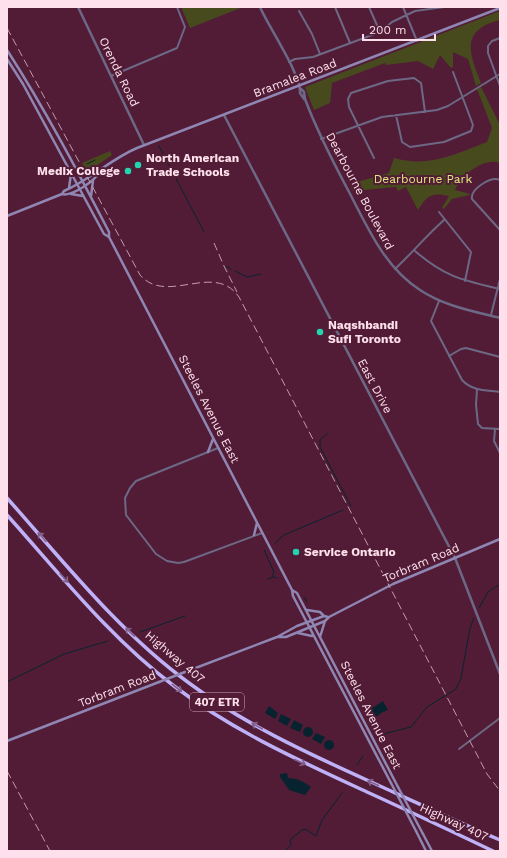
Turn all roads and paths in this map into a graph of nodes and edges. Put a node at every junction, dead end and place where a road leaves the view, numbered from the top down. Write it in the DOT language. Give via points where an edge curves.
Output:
graph roads {
  1 [pos="78,7"];
  2 [pos="177,7"];
  3 [pos="260,7"];
  4 [pos="335,7"];
  5 [pos="369,7"];
  6 [pos="403,7"];
  7 [pos="444,7"];
  8 [pos="435,8"];
  9 [pos="500,8"];
  10 [pos="299,11"];
  11 [pos="406,14"];
  12 [pos="380,32"];
  13 [pos="500,38"];
  14 [pos="416,41"];
  15 [pos="350,43"];
  16 [pos="7,50"];
  17 [pos="320,55"];
  18 [pos="7,59"];
  19 [pos="289,62"];
  20 [pos="453,72"];
  21 [pos="500,74"];
  22 [pos="111,76"];
  23 [pos="496,76"];
  24 [pos="27,81"];
  25 [pos="23,84"];
  26 [pos="300,85"];
  27 [pos="500,86"];
  28 [pos="463,97"];
  29 [pos="424,112"];
  30 [pos="224,115"];
  31 [pos="396,115"];
  32 [pos="357,125"];
  33 [pos="321,139"];
  34 [pos="144,145"];
  35 [pos="374,158"];
  36 [pos="78,171"];
  37 [pos="100,171"];
  38 [pos="71,173"];
  39 [pos="91,175"];
  40 [pos="93,180"];
  41 [pos="500,180"];
  42 [pos="83,181"];
  43 [pos="77,184"];
  44 [pos="85,185"];
  45 [pos="79,188"];
  46 [pos="69,189"];
  47 [pos="62,194"];
  48 [pos="71,194"];
  49 [pos="83,196"];
  50 [pos="90,196"];
  51 [pos="439,212"];
  52 [pos="7,216"];
  53 [pos="444,220"];
  54 [pos="500,230"];
  55 [pos="109,237"];
  56 [pos="415,251"];
  57 [pos="395,269"];
  58 [pos="500,280"];
  59 [pos="465,281"];
  60 [pos="499,289"];
  61 [pos="439,301"];
  62 [pos="491,315"];
  63 [pos="500,318"];
  64 [pos="448,356"];
  65 [pos="500,357"];
  66 [pos="477,389"];
  67 [pos="500,392"];
  68 [pos="495,429"];
  69 [pos="500,429"];
  70 [pos="214,438"];
  71 [pos="218,448"];
  72 [pos="208,452"];
  73 [pos="500,452"];
  74 [pos="7,498"];
  75 [pos="7,515"];
  76 [pos="257,523"];
  77 [pos="262,533"];
  78 [pos="254,535"];
  79 [pos="500,539"];
  80 [pos="454,558"];
  81 [pos="292,590"];
  82 [pos="306,610"];
  83 [pos="324,616"];
  84 [pos="329,617"];
  85 [pos="312,620"];
  86 [pos="325,621"];
  87 [pos="306,623"];
  88 [pos="314,625"];
  89 [pos="308,628"];
  90 [pos="293,634"];
  91 [pos="278,637"];
  92 [pos="312,637"];
  93 [pos="320,637"];
  94 [pos="500,674"];
  95 [pos="500,718"];
  96 [pos="7,741"];
  97 [pos="459,749"];
  98 [pos="500,840"];
  99 [pos="426,851"];
  100 [pos="432,851"];
  101 [pos="493,851"];
  1 -- 22 [label="street, Orenda Road"];
  2 -- 22 [label="street" via="185,27 175,50"];
  3 -- 19 [label="street, Dearbourne Boulevard"];
  4 -- 15 [label="street"];
  5 -- 12 [label="street"];
  6 -- 11 [label="street"];
  7 -- 8 [label="street"];
  8 -- 11 [label="street"];
  9 -- 14 [label="main road, Bramalea Road"];
  10 -- 17 [label="street"];
  11 -- 12 [label="street"];
  11 -- 14 [label="street"];
  12 -- 15 [label="street"];
  13 -- 23 [label="street" via="492,40 488,46"];
  14 -- 26 [label="main road, Bramalea Road"];
  15 -- 17 [label="street"];
  16 -- 24 [label="main road, Steeles Avenue East"];
  17 -- 19 [label="street"];
  18 -- 25 [label="main road, Steeles Avenue East"];
  19 -- 26 [label="street, Dearbourne Boulevard"];
  20 -- 28 [label="street"];
  21 -- 23 [label="street"];
  22 -- 34 [label="street, Orenda Road"];
  23 -- 27 [label="street"];
  23 -- 28 [label="street"];
  24 -- 25 [label="main road"];
  24 -- 36 [label="main road, Steeles Avenue East"];
  25 -- 38 [label="main road, Steeles Avenue East"];
  26 -- 30 [label="main road, Bramalea Road"];
  26 -- 33 [label="street, Dearbourne Boulevard"];
  28 -- 29 [label="street" via="440,109"];
  28 -- 31 [label="street" via="473,128 444,142 407,146 402,142"];
  29 -- 31 [label="street"];
  29 -- 32 [label="street" via="421,86 417,79 388,81 349,96 348,102"];
  30 -- 34 [label="main road, Bramalea Road"];
  30 -- 80 [label="street, East Drive"];
  31 -- 32 [label="street"];
  32 -- 33 [label="street"];
  32 -- 35 [label="street"];
  33 -- 57 [label="street, Dearbourne Boulevard" via="377,245"];
  34 -- 37 [label="main road, Bramalea Road" via="119,156"];
  36 -- 39 [label="main road"];
  36 -- 42 [label="main road, Steeles Avenue East"];
  37 -- 39 [label="main road, Bramalea Road"];
  37 -- 40 [label="main road, Bramalea Road"];
  38 -- 43 [label="main road, Steeles Avenue East"];
  38 -- 46 [label="main road"];
  39 -- 42 [label="main road, Bramalea Road"];
  40 -- 44 [label="main road, Bramalea Road"];
  40 -- 50 [label="main road"];
  41 -- 54 [label="street" via="492,179 474,190 471,196"];
  42 -- 43 [label="main road, Bramalea Road"];
  42 -- 44 [label="main road, Steeles Avenue East"];
  43 -- 45 [label="main road, Steeles Avenue East"];
  43 -- 46 [label="main road, Bramalea Road"];
  44 -- 45 [label="main road, Bramalea Road"];
  44 -- 50 [label="main road, Steeles Avenue East"];
  45 -- 48 [label="main road, Bramalea Road"];
  45 -- 49 [label="main road, Steeles Avenue East"];
  46 -- 47 [label="main road, Bramalea Road"];
  47 -- 48 [label="main road, Bramalea Road"];
  47 -- 52 [label="main road, Bramalea Road"];
  48 -- 49 [label="main road"];
  49 -- 55 [label="main road, Steeles Avenue East" via="104,234"];
  50 -- 55 [label="main road, Steeles Avenue East" via="109,232"];
  51 -- 53 [label="street"];
  53 -- 56 [label="street"];
  53 -- 59 [label="street" via="471,252"];
  55 -- 70 [label="main road, Steeles Avenue East"];
  56 -- 57 [label="street"];
  56 -- 59 [label="street" via="441,272"];
  57 -- 61 [label="street, Dearbourne Boulevard" via="413,285"];
  58 -- 60 [label="street"];
  59 -- 60 [label="street"];
  60 -- 62 [label="street"];
  61 -- 62 [label="street, Dearbourne Boulevard"];
  61 -- 64 [label="street" via="431,321"];
  62 -- 63 [label="street, Dearbourne Boulevard"];
  64 -- 65 [label="street" via="466,348"];
  64 -- 66 [label="street" via="462,380 468,386"];
  66 -- 67 [label="street"];
  66 -- 68 [label="street" via="478,424 482,428"];
  68 -- 69 [label="street"];
  68 -- 73 [label="street" via="494,441"];
  70 -- 71 [label="main road, Steeles Avenue East"];
  70 -- 72 [label="main road"];
  71 -- 72 [label="street"];
  71 -- 76 [label="main road, Steeles Avenue East"];
  72 -- 78 [label="street" via="136,482 125,498 129,520 160,558 178,564"];
  98 -- 74 [label="highway, Highway 407 / 407 ETR, one-way" via="296,747 252,724 204,694 150,651 124,626"];
  75 -- 101 [label="highway, Highway 407 / 407 ETR, one-way" via="115,634 150,667 200,705 284,754"];
  76 -- 77 [label="main road, Steeles Avenue East"];
  76 -- 78 [label="main road"];
  77 -- 78 [label="street"];
  77 -- 81 [label="main road, Steeles Avenue East"];
  79 -- 80 [label="main road, Torbram Road"];
  80 -- 84 [label="main road, Torbram Road" via="393,584"];
  80 -- 94 [label="street, East Drive"];
  81 -- 82 [label="main road, Steeles Avenue East" via="297,593"];
  81 -- 87 [label="main road, Steeles Avenue East"];
  82 -- 83 [label="main road" via="320,612"];
  82 -- 85 [label="main road, Steeles Avenue East"];
  83 -- 84 [label="main road, Torbram Road"];
  83 -- 85 [label="main road, Torbram Road"];
  84 -- 86 [label="main road, Torbram Road"];
  85 -- 87 [label="main road, Torbram Road"];
  85 -- 88 [label="main road, Steeles Avenue East"];
  86 -- 88 [label="main road, Torbram Road"];
  86 -- 93 [label="main road"];
  87 -- 89 [label="main road, Steeles Avenue East"];
  87 -- 91 [label="main road, Torbram Road"];
  88 -- 89 [label="main road, Torbram Road"];
  88 -- 93 [label="main road, Steeles Avenue East"];
  89 -- 90 [label="main road, Torbram Road"];
  89 -- 92 [label="main road, Steeles Avenue East"];
  90 -- 91 [label="main road, Torbram Road"];
  90 -- 92 [label="main road" via="301,633"];
  91 -- 96 [label="main road, Torbram Road, bridge"];
  92 -- 99 [label="main road, Steeles Avenue East, bridge"];
  93 -- 100 [label="main road, Steeles Avenue East, bridge"];
  95 -- 97 [label="street"];
}
